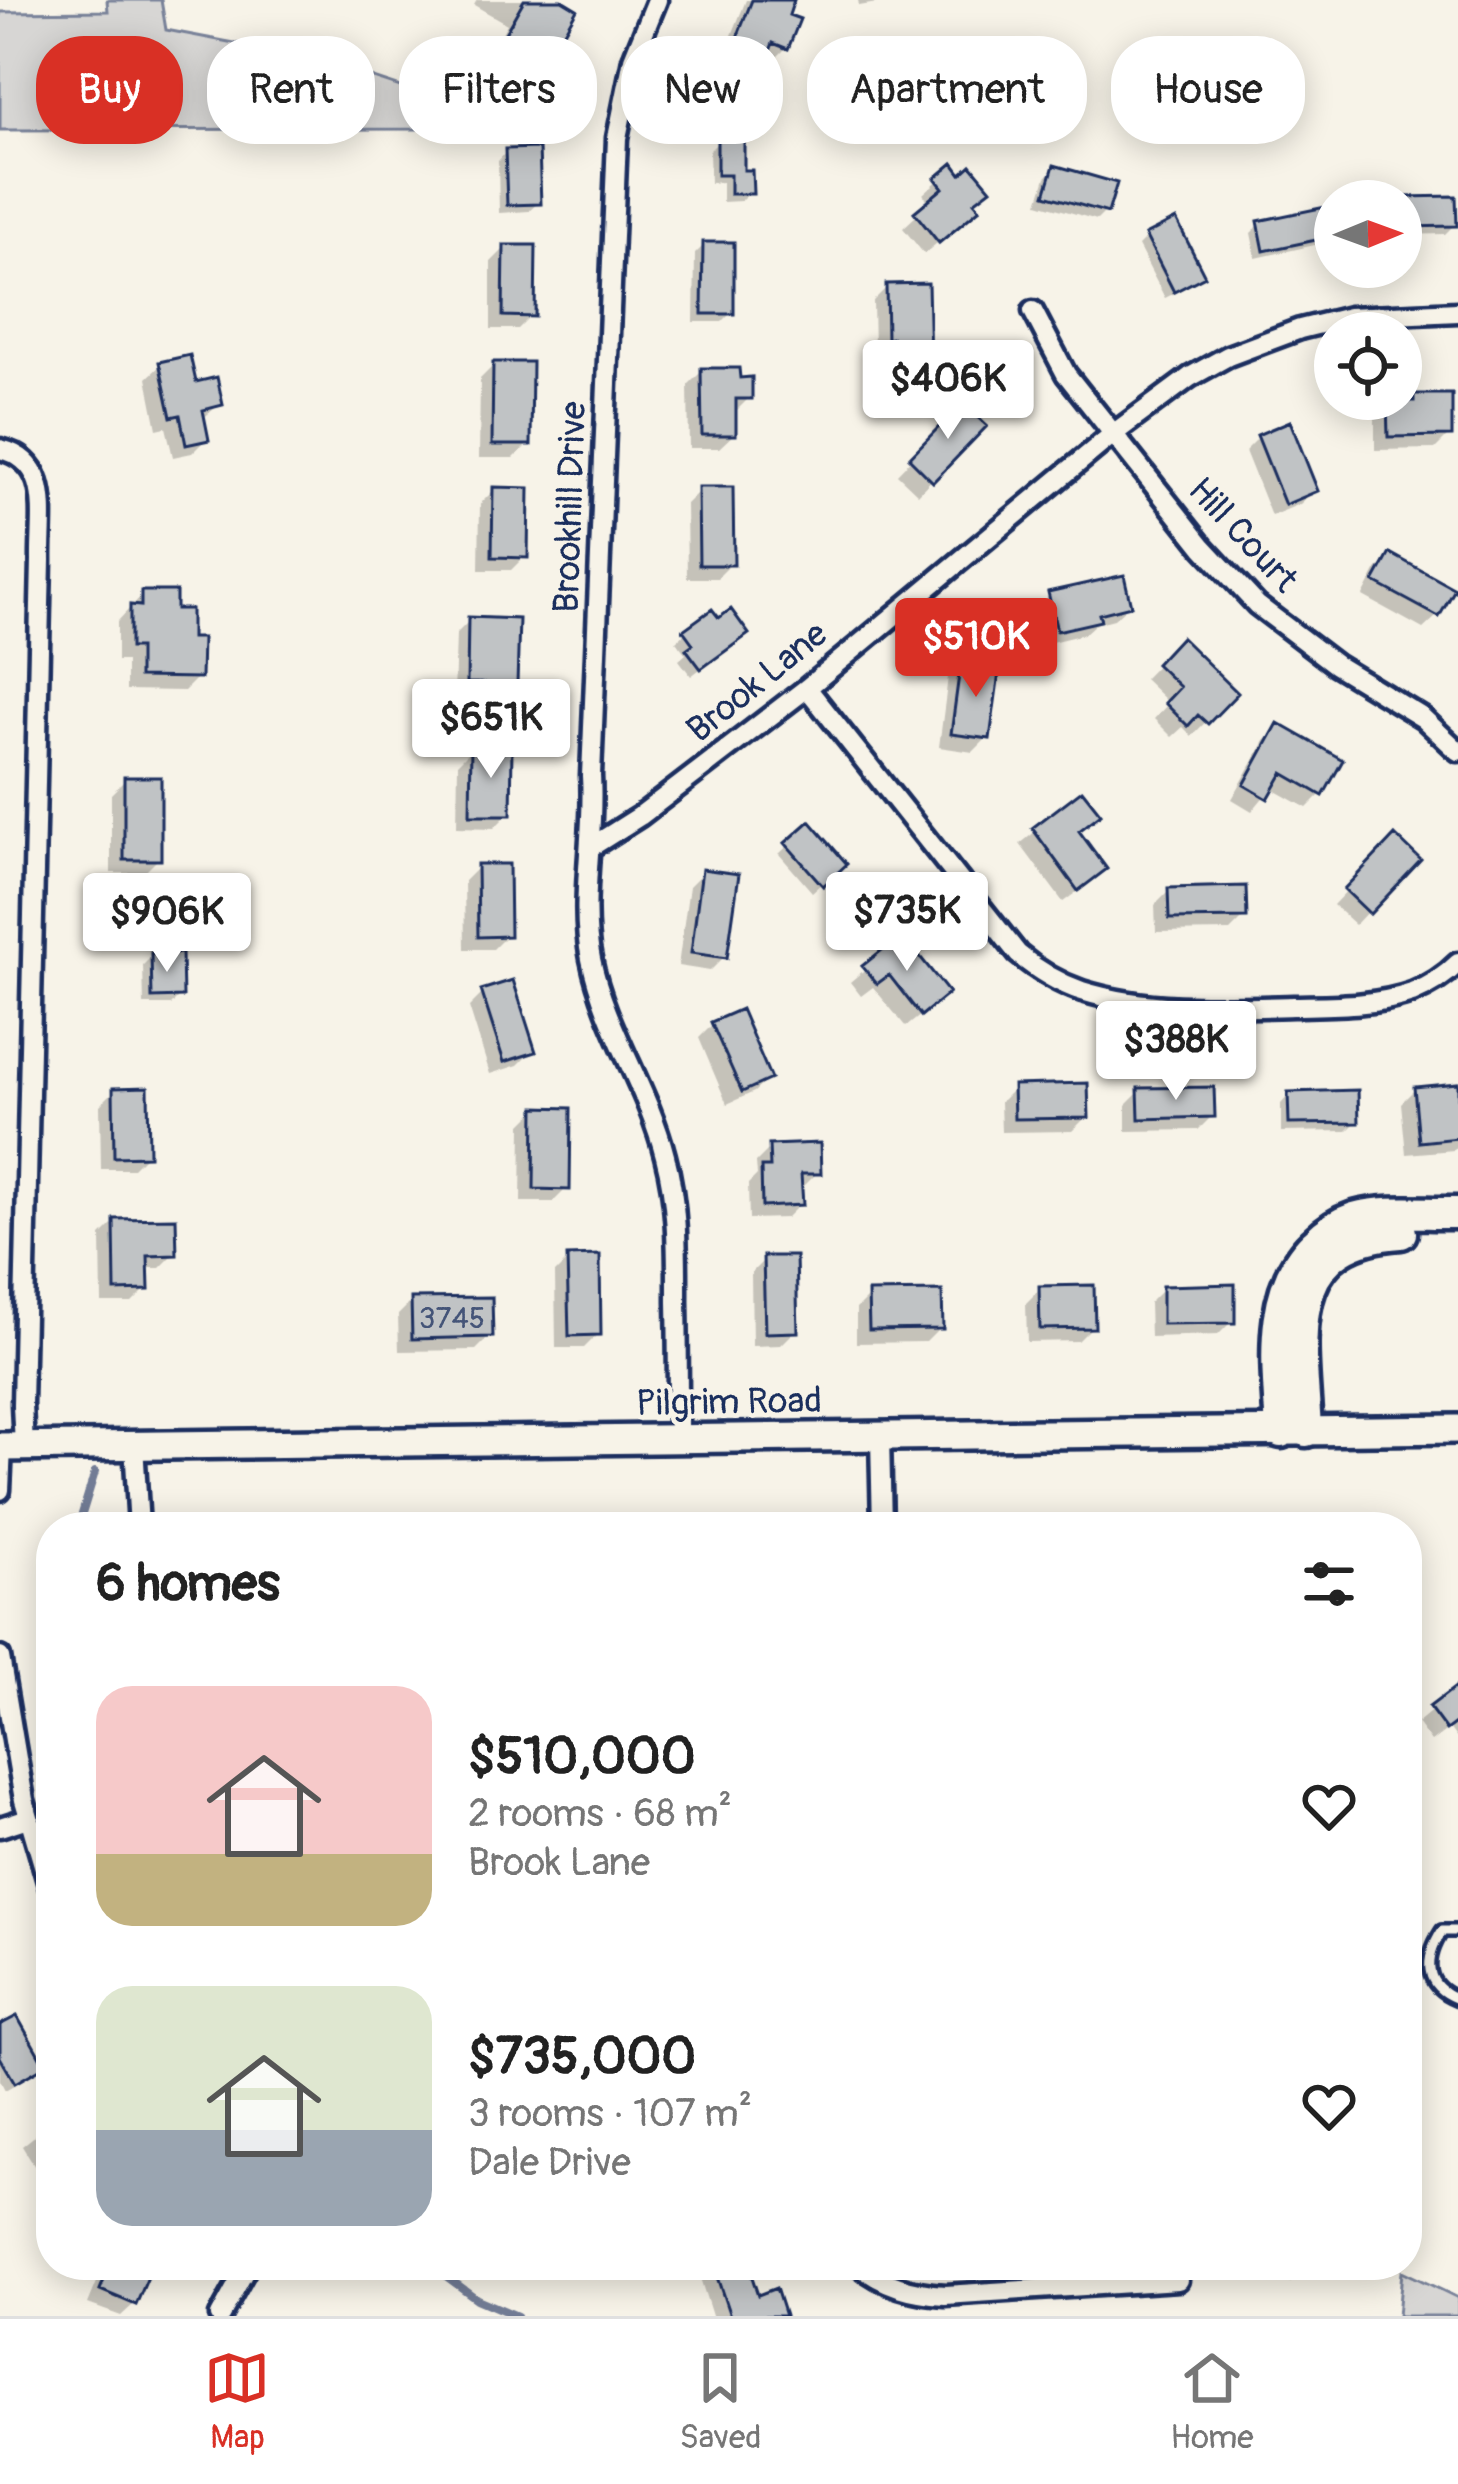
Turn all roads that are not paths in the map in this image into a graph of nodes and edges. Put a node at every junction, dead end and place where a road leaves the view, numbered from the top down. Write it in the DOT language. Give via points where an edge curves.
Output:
graph roads {
  1 [pos="656,0"];
  2 [pos="1033,311"];
  3 [pos="1458,312"];
  4 [pos="1113,434"];
  5 [pos="0,449"];
  6 [pos="807,688"];
  7 [pos="1458,751"];
  8 [pos="591,847"];
  9 [pos="1458,963"];
  10 [pos="1458,1213"];
  11 [pos="1458,1233"];
  12 [pos="1458,1429"];
  13 [pos="1294,1431"];
  14 [pos="880,1437"];
  15 [pos="678,1439"];
  16 [pos="134,1445"];
  17 [pos="9,1447"];
  18 [pos="0,1490"];
  19 [pos="138,1512"];
  20 [pos="882,1512"];
  21 [pos="0,1657"];
  22 [pos="28,1818"];
  23 [pos="0,1827"];
  24 [pos="36,1844"];
  25 [pos="1458,1931"];
  26 [pos="1458,2000"];
  27 [pos="240,2280"];
  28 [pos="883,2280"];
  29 [pos="1178,2280"];
  30 [pos="220,2316"];
  1 -- 8 [label="street, Brookhill Drive" via="633,59 617,138"];
  2 -- 4 [label="street, Hill Court" via="1066,374"];
  3 -- 4 [label="street, Brook Lane" via="1349,317 1300,328 1190,376"];
  4 -- 6 [label="street, Brook Lane"];
  4 -- 7 [label="street, Hill Court" via="1258,605 1423,718"];
  5 -- 17 [label="street" via="25,458 38,479 41,560 22,1404"];
  6 -- 8 [label="street, Brook Lane"];
  6 -- 9 [label="street" via="1018,954 1080,991 1153,1005 1366,1002 1414,992"];
  8 -- 15 [label="street, Brookhill Drive" via="591,959 674,1196"];
  10 -- 13 [label="main road" via="1352,1219 1301,1256 1290,1275 1277,1361"];
  11 -- 13 [label="main road" via="1373,1235 1319,1271 1301,1326"];
  12 -- 13 [label="main road, Pilgrim Road"];
  13 -- 14 [label="main road, Pilgrim Road"];
  14 -- 15 [label="main road, Pilgrim Road"];
  14 -- 20 [label="street"];
  15 -- 16 [label="main road, Pilgrim Road"];
  16 -- 17 [label="main road, Pilgrim Road"];
  16 -- 19 [label="street"];
  17 -- 18 [label="street"];
  21 -- 22 [label="street"];
  22 -- 23 [label="street"];
  22 -- 24 [label="street"];
  25 -- 26 [label="lane" via="1442,1931 1429,1973 1442,1994"];
  27 -- 30 [label="street"];
  28 -- 29 [label="street" via="945,2295"];
}
